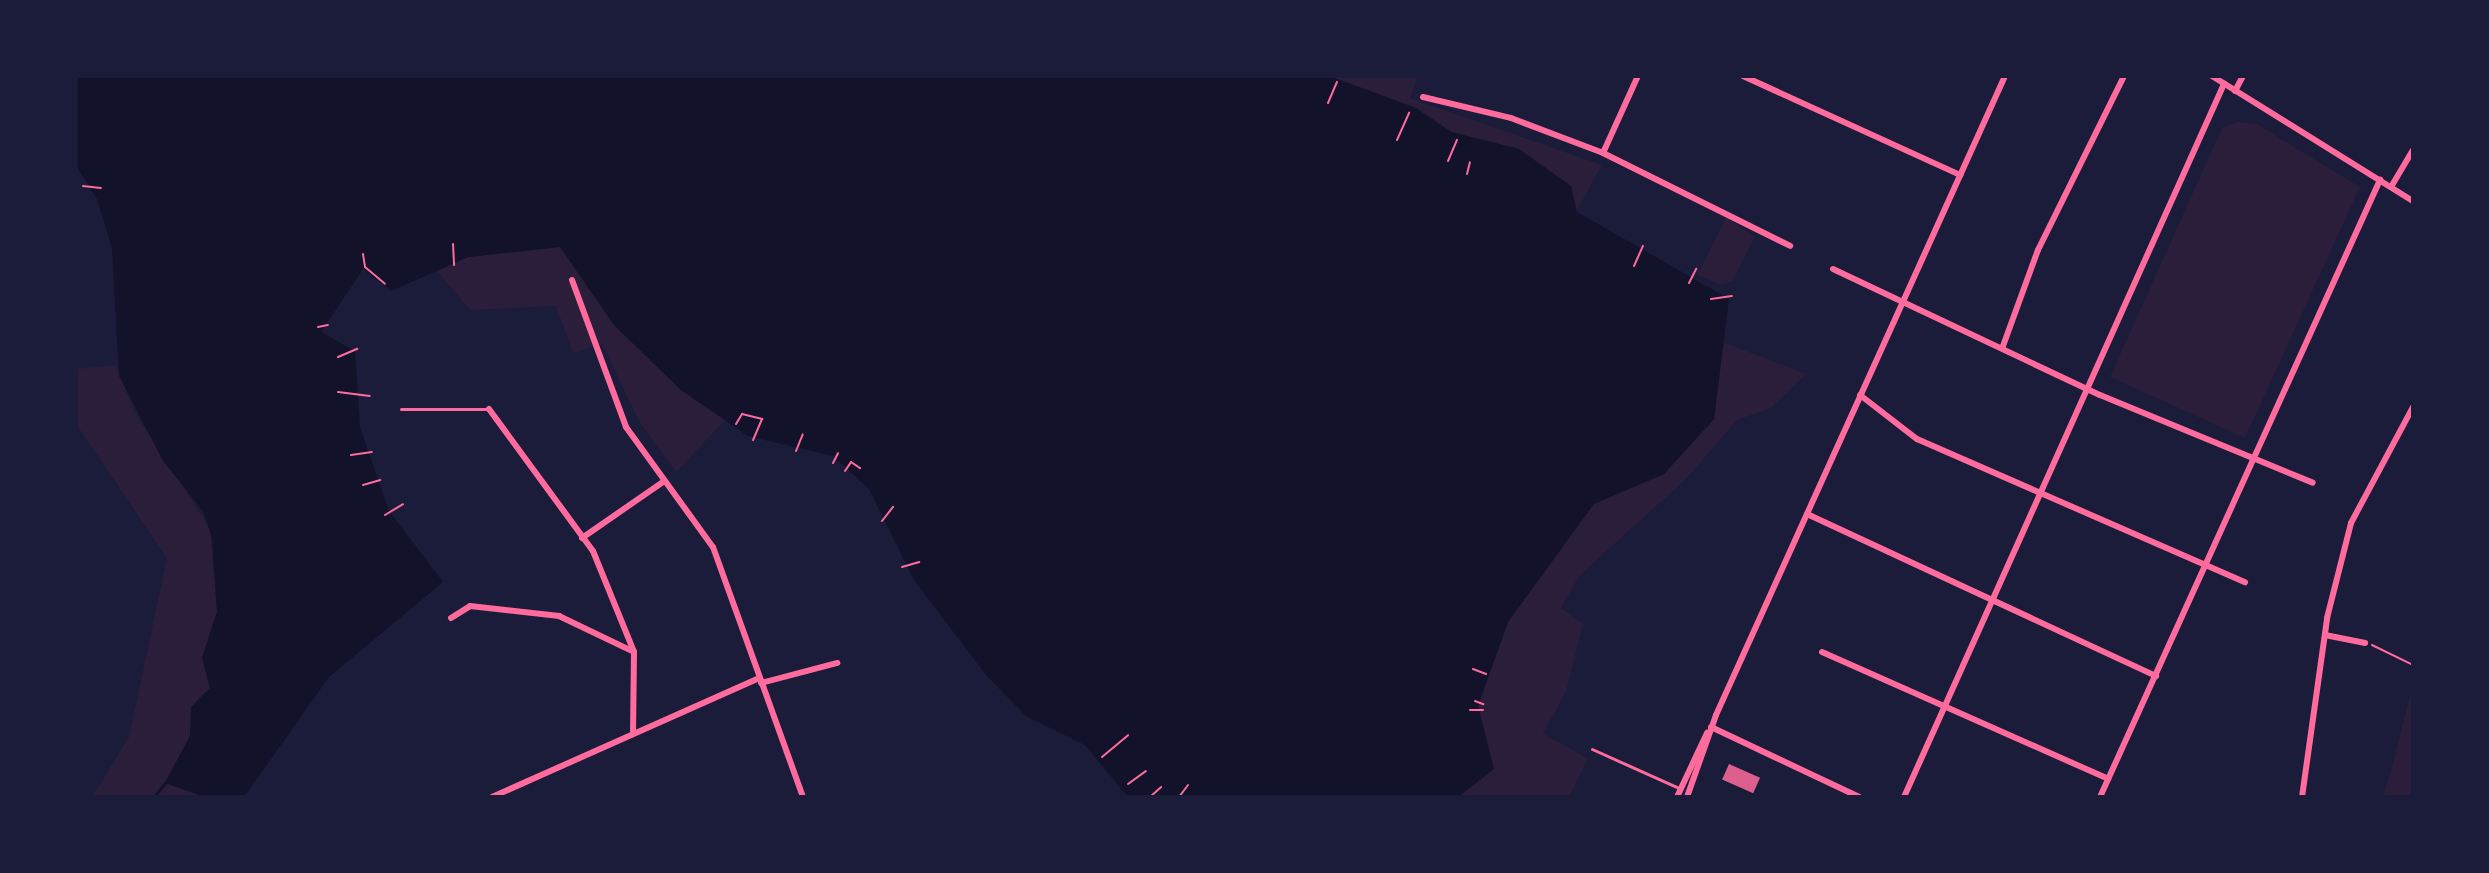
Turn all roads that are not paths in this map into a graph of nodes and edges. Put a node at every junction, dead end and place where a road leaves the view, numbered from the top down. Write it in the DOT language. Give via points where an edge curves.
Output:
graph roads {
  1 [pos="1638,76"];
  2 [pos="1743,76"];
  3 [pos="2005,76"];
  4 [pos="2124,76"];
  5 [pos="2212,76"];
  6 [pos="2243,76"];
  7 [pos="2224,84"];
  8 [pos="2235,91"];
  9 [pos="1423,97"];
  10 [pos="2413,150"];
  11 [pos="1603,153"];
  12 [pos="1960,175"];
  13 [pos="2380,180"];
  14 [pos="2391,187"];
  15 [pos="2413,201"];
  16 [pos="1790,246"];
  17 [pos="1833,269"];
  18 [pos="572,280"];
  19 [pos="1904,299"];
  20 [pos="2003,346"];
  21 [pos="2088,388"];
  22 [pos="1860,395"];
  23 [pos="2413,407"];
  24 [pos="401,409"];
  25 [pos="489,409"];
  26 [pos="2253,456"];
  27 [pos="663,482"];
  28 [pos="2313,483"];
  29 [pos="2041,495"];
  30 [pos="1807,514"];
  31 [pos="582,538"];
  32 [pos="2205,565"];
  33 [pos="2245,582"];
  34 [pos="1992,603"];
  35 [pos="451,618"];
  36 [pos="2325,635"];
  37 [pos="2365,643"];
  38 [pos="634,652"];
  39 [pos="1822,652"];
  40 [pos="837,663"];
  41 [pos="2156,676"];
  42 [pos="760,680"];
  43 [pos="1944,708"];
  44 [pos="1711,727"];
  45 [pos="633,731"];
  46 [pos="1592,749"];
  47 [pos="2108,779"];
  48 [pos="1681,789"];
  49 [pos="492,797"];
  50 [pos="803,797"];
  51 [pos="1677,797"];
  52 [pos="1687,797"];
  53 [pos="1859,797"];
  54 [pos="1904,797"];
  55 [pos="2100,797"];
  56 [pos="2302,797"];
  1 -- 11 [label="street"];
  2 -- 12 [label="street"];
  3 -- 12 [label="street"];
  4 -- 20 [label="street" via="2038,250"];
  5 -- 7 [label="street"];
  6 -- 8 [label="street"];
  7 -- 8 [label="street"];
  7 -- 21 [label="street"];
  8 -- 13 [label="street"];
  9 -- 11 [label="street" via="1511,118"];
  10 -- 14 [label="street"];
  11 -- 16 [label="street"];
  12 -- 19 [label="street"];
  13 -- 14 [label="street"];
  13 -- 26 [label="street"];
  14 -- 15 [label="street"];
  17 -- 19 [label="street"];
  18 -- 27 [label="street" via="626,427"];
  19 -- 20 [label="street"];
  19 -- 22 [label="street"];
  20 -- 21 [label="street"];
  21 -- 26 [label="street"];
  21 -- 29 [label="street"];
  22 -- 29 [label="street" via="1917,439"];
  22 -- 30 [label="street"];
  23 -- 36 [label="street" via="2351,523"];
  24 -- 25 [label="lane"];
  25 -- 31 [label="street"];
  26 -- 28 [label="street"];
  26 -- 32 [label="street"];
  27 -- 31 [label="street"];
  27 -- 42 [label="street" via="713,547"];
  29 -- 32 [label="street"];
  29 -- 34 [label="street"];
  30 -- 34 [label="street"];
  30 -- 44 [label="street"];
  31 -- 38 [label="street"];
  32 -- 33 [label="street"];
  32 -- 41 [label="street"];
  34 -- 41 [label="street"];
  34 -- 43 [label="street"];
  35 -- 38 [label="street" via="470,606 559,616"];
  36 -- 37 [label="street"];
  36 -- 56 [label="street"];
  38 -- 45 [label="street"];
  39 -- 43 [label="street"];
  40 -- 42 [label="street"];
  41 -- 47 [label="street"];
  42 -- 45 [label="street"];
  42 -- 50 [label="street"];
  43 -- 47 [label="street"];
  43 -- 54 [label="street"];
  44 -- 48 [label="street"];
  44 -- 52 [label="street"];
  44 -- 53 [label="street"];
  45 -- 49 [label="street"];
  46 -- 48 [label="lane"];
  47 -- 55 [label="street"];
  48 -- 51 [label="street"];
}
